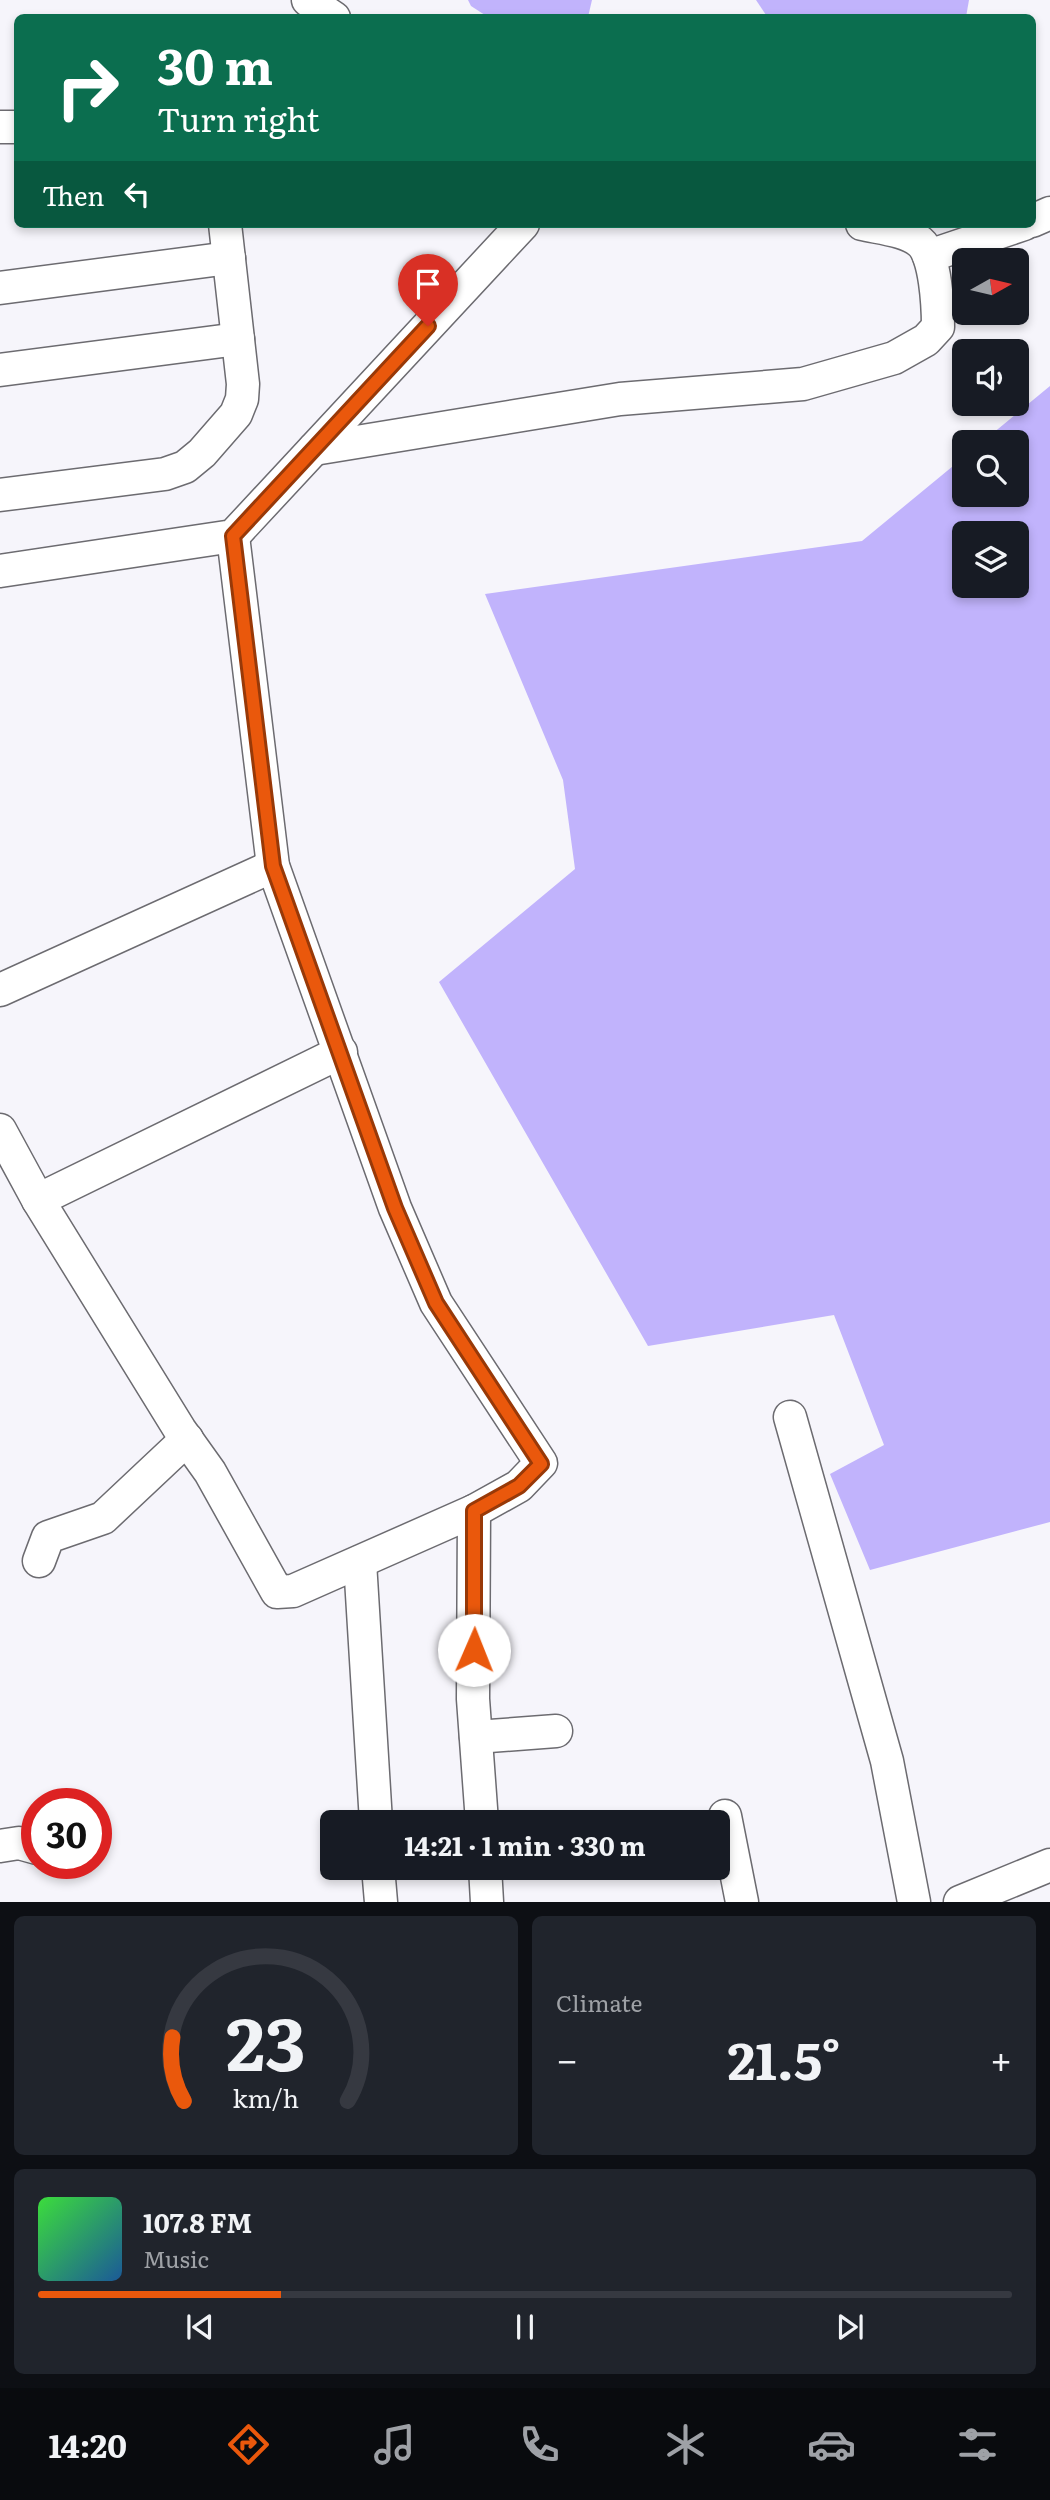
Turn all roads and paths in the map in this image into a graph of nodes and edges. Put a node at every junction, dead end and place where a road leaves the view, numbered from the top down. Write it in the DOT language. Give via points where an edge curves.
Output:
graph roads {
  1 [pos="308,0"];
  2 [pos="328,14"];
  3 [pos="225,228"];
  4 [pos="519,228"];
  5 [pos="878,228"];
  6 [pos="1012,228"];
  7 [pos="929,256"];
  8 [pos="229,258"];
  9 [pos="0,288"];
  10 [pos="238,339"];
  11 [pos="0,370"];
  12 [pos="314,449"];
  13 [pos="0,495"];
  14 [pos="233,536"];
  15 [pos="0,571"];
  16 [pos="273,866"];
  17 [pos="0,990"];
  18 [pos="341,1052"];
  19 [pos="0,1130"];
  20 [pos="38,1200"];
  21 [pos="790,1417"];
  22 [pos="187,1438"];
  23 [pos="474,1511"];
  24 [pos="39,1561"];
  25 [pos="360,1562"];
  26 [pos="556,1731"];
  27 [pos="476,1737"];
  28 [pos="375,1810"];
  29 [pos="481,1810"];
  30 [pos="21,1844"];
  31 [pos="0,1846"];
  32 [pos="730,1846"];
  33 [pos="1050,1865"];
  34 [pos="380,1880"];
  35 [pos="486,1880"];
  36 [pos="381,1902"];
  37 [pos="487,1902"];
  38 [pos="741,1902"];
  39 [pos="914,1902"];
  40 [pos="960,1902"];
  1 -- 2 [label="street"];
  3 -- 8 [label="street"];
  4 -- 12 [label="street"];
  5 -- 7 [label="street" via="921,242"];
  6 -- 7 [label="street"];
  7 -- 12 [label="street" via="938,327 926,340 894,358 803,384 620,399"];
  8 -- 9 [label="street"];
  8 -- 10 [label="street"];
  10 -- 11 [label="street"];
  10 -- 13 [label="street" via="243,384 236,414 185,467 165,474"];
  12 -- 14 [label="street"];
  14 -- 15 [label="street"];
  14 -- 16 [label="street"];
  16 -- 17 [label="street"];
  16 -- 18 [label="street"];
  18 -- 20 [label="street"];
  18 -- 23 [label="street" via="395,1208 436,1303 541,1464 519,1486"];
  19 -- 20 [label="street"];
  20 -- 22 [label="street"];
  21 -- 39 [label="street" via="887,1761"];
  22 -- 24 [label="street" via="103,1518 48,1537"];
  22 -- 25 [label="street" via="277,1592 293,1591"];
  23 -- 25 [label="street"];
  23 -- 27 [label="street"];
  25 -- 28 [label="street"];
  26 -- 27 [label="street"];
  27 -- 29 [label="street"];
  30 -- 31 [label="street"];
  32 -- 38 [label="street"];
  33 -- 40 [label="street"];
  34 -- 36 [label="street"];
  35 -- 37 [label="street"];
}
